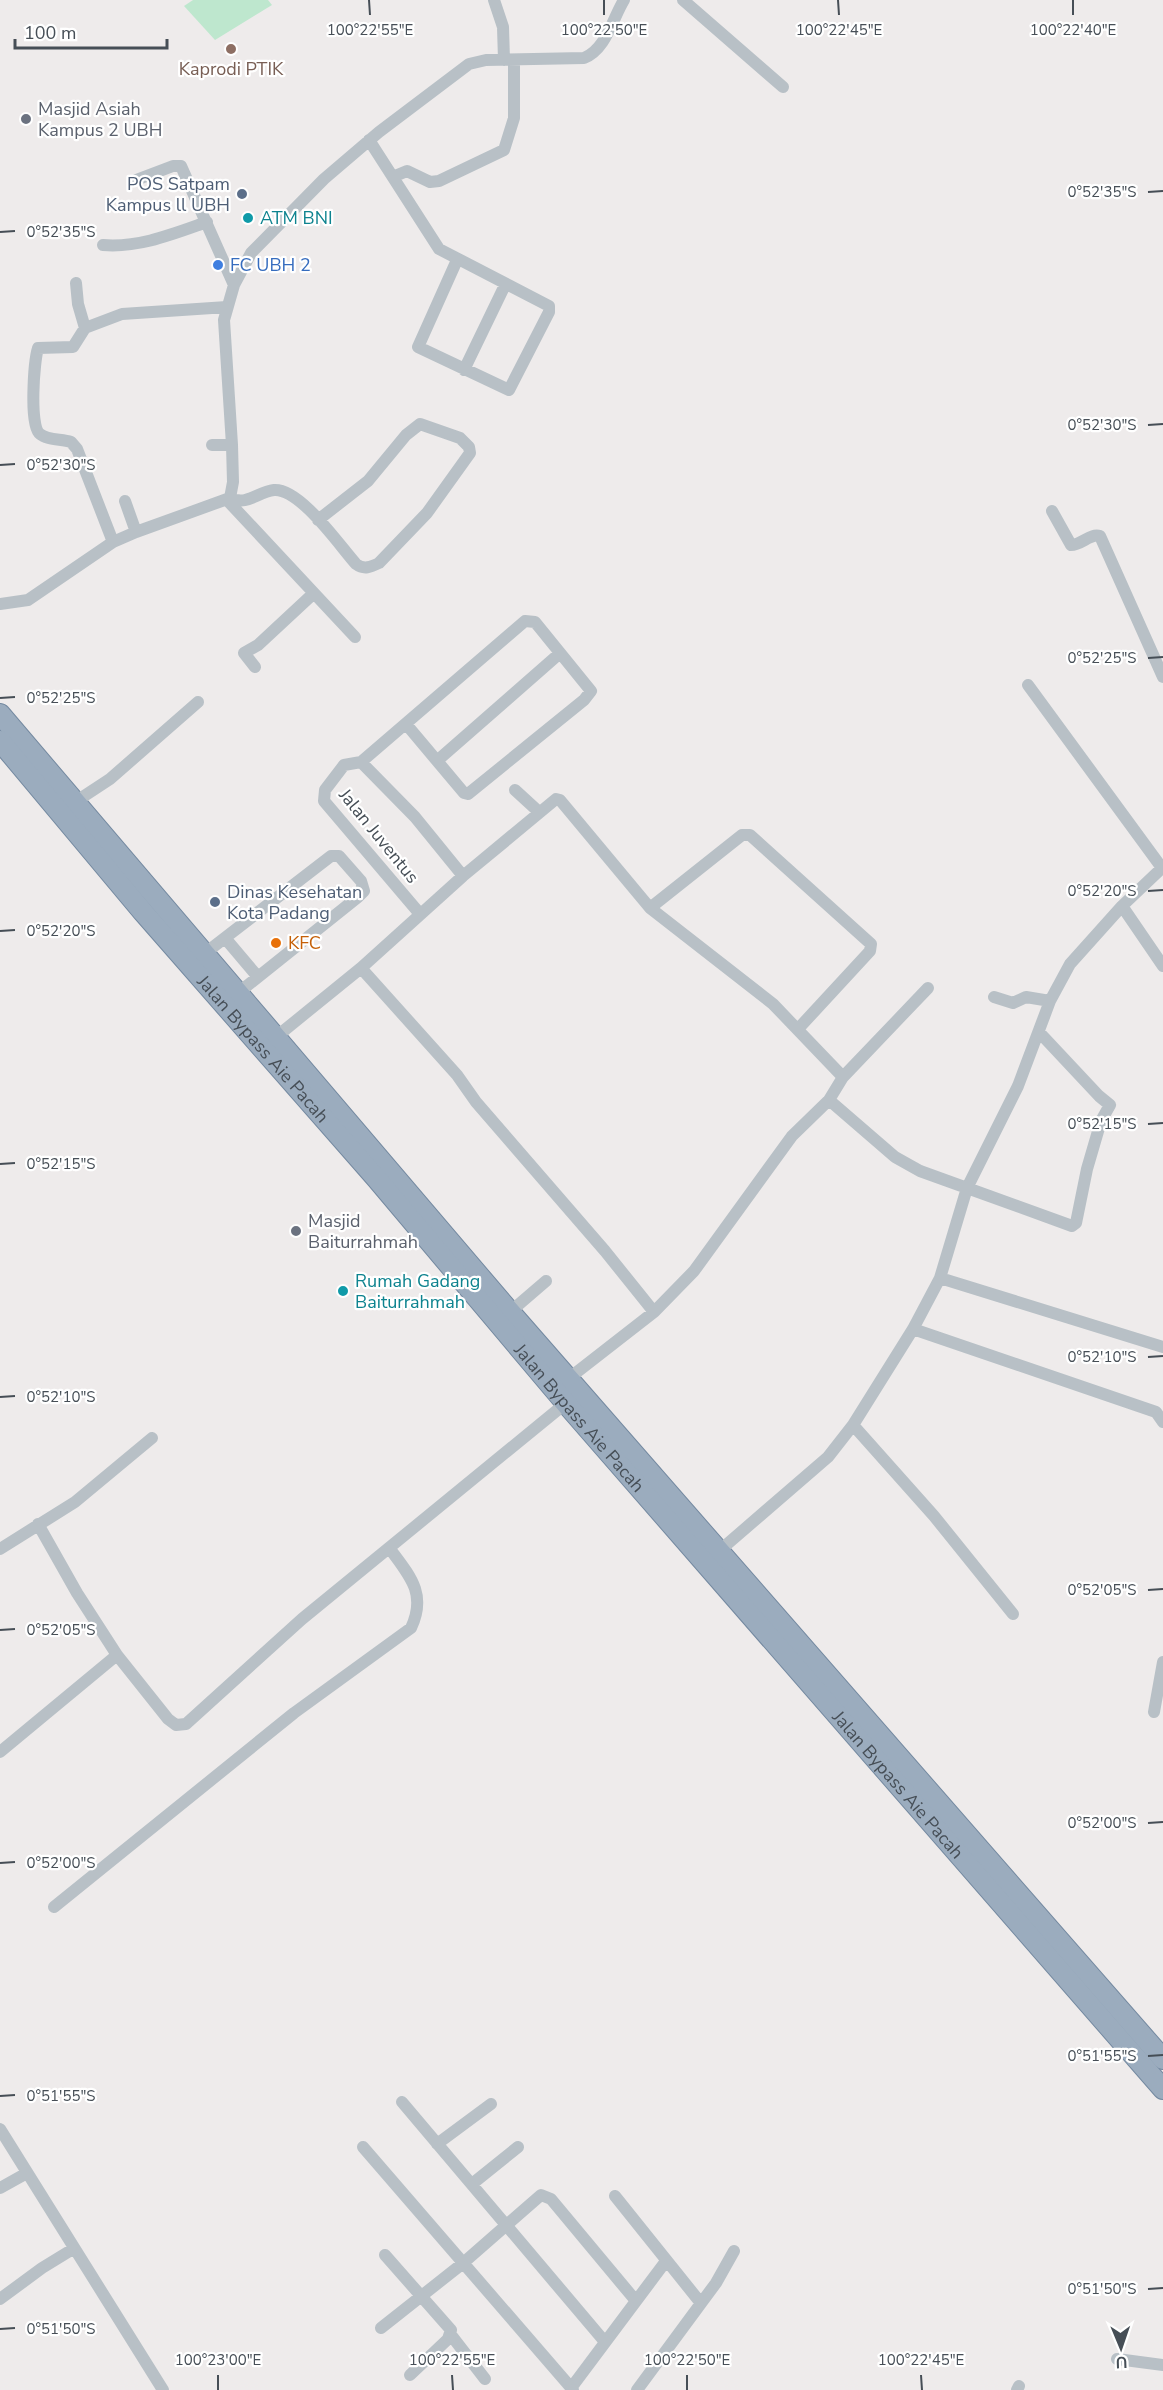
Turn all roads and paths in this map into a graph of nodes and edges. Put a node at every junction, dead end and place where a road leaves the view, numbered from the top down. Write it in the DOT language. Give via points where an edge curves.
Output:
graph roads {
  1 [pos="494,0"];
  2 [pos="624,0"];
  3 [pos="682,0"];
  4 [pos="509,60"];
  5 [pos="783,87"];
  6 [pos="369,140"];
  7 [pos="395,176"];
  8 [pos="136,180"];
  9 [pos="207,222"];
  10 [pos="103,245"];
  11 [pos="457,260"];
  12 [pos="76,283"];
  13 [pos="234,285"];
  14 [pos="505,285"];
  15 [pos="227,307"];
  16 [pos="85,328"];
  17 [pos="464,370"];
  18 [pos="232,445"];
  19 [pos="212,446"];
  20 [pos="228,499"];
  21 [pos="125,501"];
  22 [pos="1052,511"];
  23 [pos="318,520"];
  24 [pos="136,532"];
  25 [pos="113,542"];
  26 [pos="314,593"];
  27 [pos="0,604"];
  28 [pos="355,637"];
  29 [pos="559,654"];
  30 [pos="255,667"];
  31 [pos="1163,677"];
  32 [pos="1028,685"];
  33 [pos="198,702"];
  34 [pos="0,714"];
  35 [pos="406,724"];
  36 [pos="0,741"];
  37 [pos="438,760"];
  38 [pos="362,762"];
  39 [pos="515,790"];
  40 [pos="75,802"];
  41 [pos="539,812"];
  42 [pos="1162,867"];
  43 [pos="463,876"];
  44 [pos="1122,906"];
  45 [pos="650,908"];
  46 [pos="420,914"];
  47 [pos="225,938"];
  48 [pos="204,954"];
  49 [pos="1163,966"];
  50 [pos="361,968"];
  51 [pos="258,977"];
  52 [pos="928,988"];
  53 [pos="238,993"];
  54 [pos="994,997"];
  55 [pos="1050,1001"];
  56 [pos="798,1029"];
  57 [pos="1039,1032"];
  58 [pos="276,1037"];
  59 [pos="843,1077"];
  60 [pos="829,1100"];
  61 [pos="967,1188"];
  62 [pos="471,1277"];
  63 [pos="940,1278"];
  64 [pos="546,1281"];
  65 [pos="510,1312"];
  66 [pos="654,1312"];
  67 [pos="913,1329"];
  68 [pos="1163,1347"];
  69 [pos="568,1379"];
  70 [pos="566,1403"];
  71 [pos="1163,1422"];
  72 [pos="853,1425"];
  73 [pos="152,1438"];
  74 [pos="38,1524"];
  75 [pos="0,1549"];
  76 [pos="390,1549"];
  77 [pos="718,1552"];
  78 [pos="1012,1614"];
  79 [pos="117,1655"];
  80 [pos="1163,1662"];
  81 [pos="1154,1712"];
  82 [pos="0,1752"];
  83 [pos="54,1906"];
  84 [pos="1063,1960"];
  85 [pos="1163,2059"];
  86 [pos="1163,2089"];
  87 [pos="402,2102"];
  88 [pos="491,2104"];
  89 [pos="0,2129"];
  90 [pos="437,2144"];
  91 [pos="363,2146"];
  92 [pos="518,2147"];
  93 [pos="27,2173"];
  94 [pos="472,2184"];
  95 [pos="0,2188"];
  96 [pos="615,2196"];
  97 [pos="507,2226"];
  98 [pos="73,2249"];
  99 [pos="734,2251"];
  100 [pos="385,2255"];
  101 [pos="666,2261"];
  102 [pos="462,2264"];
  103 [pos="422,2295"];
  104 [pos="0,2299"];
  105 [pos="636,2301"];
  106 [pos="700,2302"];
  107 [pos="381,2328"];
  108 [pos="451,2335"];
  109 [pos="605,2342"];
  110 [pos="1117,2359"];
  111 [pos="1163,2365"];
  112 [pos="410,2375"];
  113 [pos="486,2379"];
  114 [pos="572,2389"];
  115 [pos="163,2390"];
  116 [pos="637,2390"];
  1 -- 4 [label="street"];
  2 -- 4 [label="street" via="593,54 584,58"];
  3 -- 5 [label="street"];
  4 -- 6 [label="street" via="478,60 470,64"];
  4 -- 7 [label="street" via="514,118 504,150 439,181 430,182 407,171"];
  6 -- 7 [label="street"];
  6 -- 13 [label="street" via="264,237"];
  7 -- 11 [label="street" via="434,242"];
  8 -- 9 [label="street" via="181,166"];
  9 -- 10 [label="street" via="158,239"];
  9 -- 13 [label="street"];
  11 -- 14 [label="street"];
  11 -- 17 [label="street" via="418,347"];
  12 -- 16 [label="street"];
  13 -- 15 [label="street"];
  14 -- 17 [label="street"];
  14 -- 17 [label="street" via="548,304 549,312 511,389 505,391"];
  15 -- 16 [label="street" via="122,314"];
  15 -- 18 [label="street" via="224,350"];
  16 -- 25 [label="street" via="73,347 38,348 33,424 39,434 71,442 77,449"];
  18 -- 19 [label="street"];
  18 -- 20 [label="street" via="233,482"];
  20 -- 23 [label="street" via="239,502 271,490 288,491"];
  20 -- 24 [label="street"];
  20 -- 26 [label="street"];
  21 -- 24 [label="street"];
  22 -- 31 [label="street" via="1071,545 1099,535"];
  23 -- 23 [label="street" via="356,564 372,567 428,513 470,453 469,447 460,438 420,424 368,481"];
  24 -- 25 [label="street"];
  25 -- 27 [label="street" via="39,594 15,604"];
  26 -- 28 [label="street"];
  26 -- 30 [label="street" via="258,645 243,653"];
  29 -- 35 [label="street" via="535,622 525,621"];
  29 -- 37 [label="street"];
  29 -- 37 [label="street" via="590,689 584,700 470,794 464,794"];
  32 -- 42 [label="street"];
  33 -- 40 [label="street" via="110,778"];
  34 -- 40 [label="highway"];
  35 -- 37 [label="street"];
  35 -- 38 [label="street"];
  36 -- 62 [label="highway, Jalan Bypass Aie Pacah" via="143,912"];
  38 -- 43 [label="street" via="415,817"];
  38 -- 46 [label="street, Jalan Juventus" via="344,765 325,790 324,801"];
  39 -- 41 [label="street"];
  40 -- 48 [label="highway"];
  41 -- 43 [label="street"];
  41 -- 45 [label="street" via="560,800"];
  42 -- 44 [label="street"];
  43 -- 46 [label="street"];
  44 -- 49 [label="street"];
  44 -- 55 [label="street" via="1070,964"];
  45 -- 56 [label="street" via="773,1004"];
  45 -- 56 [label="street" via="742,835 750,835 871,944 870,951"];
  46 -- 50 [label="street"];
  47 -- 48 [label="street"];
  47 -- 51 [label="street"];
  47 -- 51 [label="street" via="331,855 339,856 361,881 364,891 358,897"];
  48 -- 53 [label="highway"];
  50 -- 58 [label="street"];
  50 -- 66 [label="street" via="457,1075"];
  51 -- 53 [label="street"];
  52 -- 59 [label="street"];
  53 -- 58 [label="highway"];
  54 -- 55 [label="street" via="1013,1004 1032,997"];
  55 -- 57 [label="street"];
  56 -- 59 [label="street"];
  57 -- 61 [label="street" via="1018,1086"];
  57 -- 61 [label="street" via="1110,1105 1087,1168 1076,1223 1068,1225"];
  58 -- 62 [label="highway"];
  59 -- 60 [label="street"];
  60 -- 61 [label="street" via="895,1157 920,1172"];
  60 -- 66 [label="street" via="792,1136 694,1271"];
  61 -- 63 [label="street"];
  62 -- 65 [label="highway"];
  62 -- 70 [label="highway, Jalan Bypass Aie Pacah"];
  63 -- 67 [label="street"];
  63 -- 68 [label="street"];
  64 -- 65 [label="street"];
  65 -- 69 [label="highway"];
  66 -- 69 [label="street"];
  67 -- 71 [label="street" via="1156,1412"];
  67 -- 72 [label="street"];
  69 -- 77 [label="highway"];
  70 -- 76 [label="street"];
  70 -- 84 [label="highway, Jalan Bypass Aie Pacah"];
  72 -- 77 [label="street" via="828,1457"];
  72 -- 78 [label="street" via="934,1516"];
  73 -- 74 [label="street" via="75,1502"];
  74 -- 75 [label="street"];
  74 -- 79 [label="street"];
  76 -- 79 [label="street" via="302,1619 181,1726 168,1719"];
  76 -- 83 [label="street" via="412,1579 418,1599 418,1612 411,1628 294,1713"];
  77 -- 84 [label="highway" via="826,1672"];
  79 -- 82 [label="street"];
  80 -- 81 [label="street"];
  84 -- 85 [label="highway"];
  84 -- 86 [label="highway, Jalan Bypass Aie Pacah"];
  87 -- 90 [label="street"];
  88 -- 90 [label="street"];
  89 -- 93 [label="street"];
  90 -- 94 [label="street"];
  91 -- 102 [label="street"];
  92 -- 94 [label="street"];
  93 -- 95 [label="street"];
  93 -- 98 [label="street"];
  94 -- 97 [label="street"];
  96 -- 101 [label="street"];
  97 -- 102 [label="street"];
  97 -- 105 [label="street" via="541,2195 548,2196"];
  97 -- 109 [label="street"];
  98 -- 104 [label="street"];
  98 -- 115 [label="street"];
  99 -- 106 [label="street"];
  100 -- 103 [label="street"];
  101 -- 105 [label="street"];
  101 -- 106 [label="street"];
  102 -- 103 [label="street"];
  102 -- 114 [label="street"];
  103 -- 107 [label="street"];
  103 -- 108 [label="street"];
  105 -- 109 [label="street"];
  106 -- 116 [label="street"];
  108 -- 112 [label="street"];
  108 -- 113 [label="street"];
  109 -- 114 [label="street"];
  110 -- 111 [label="street"];
}
